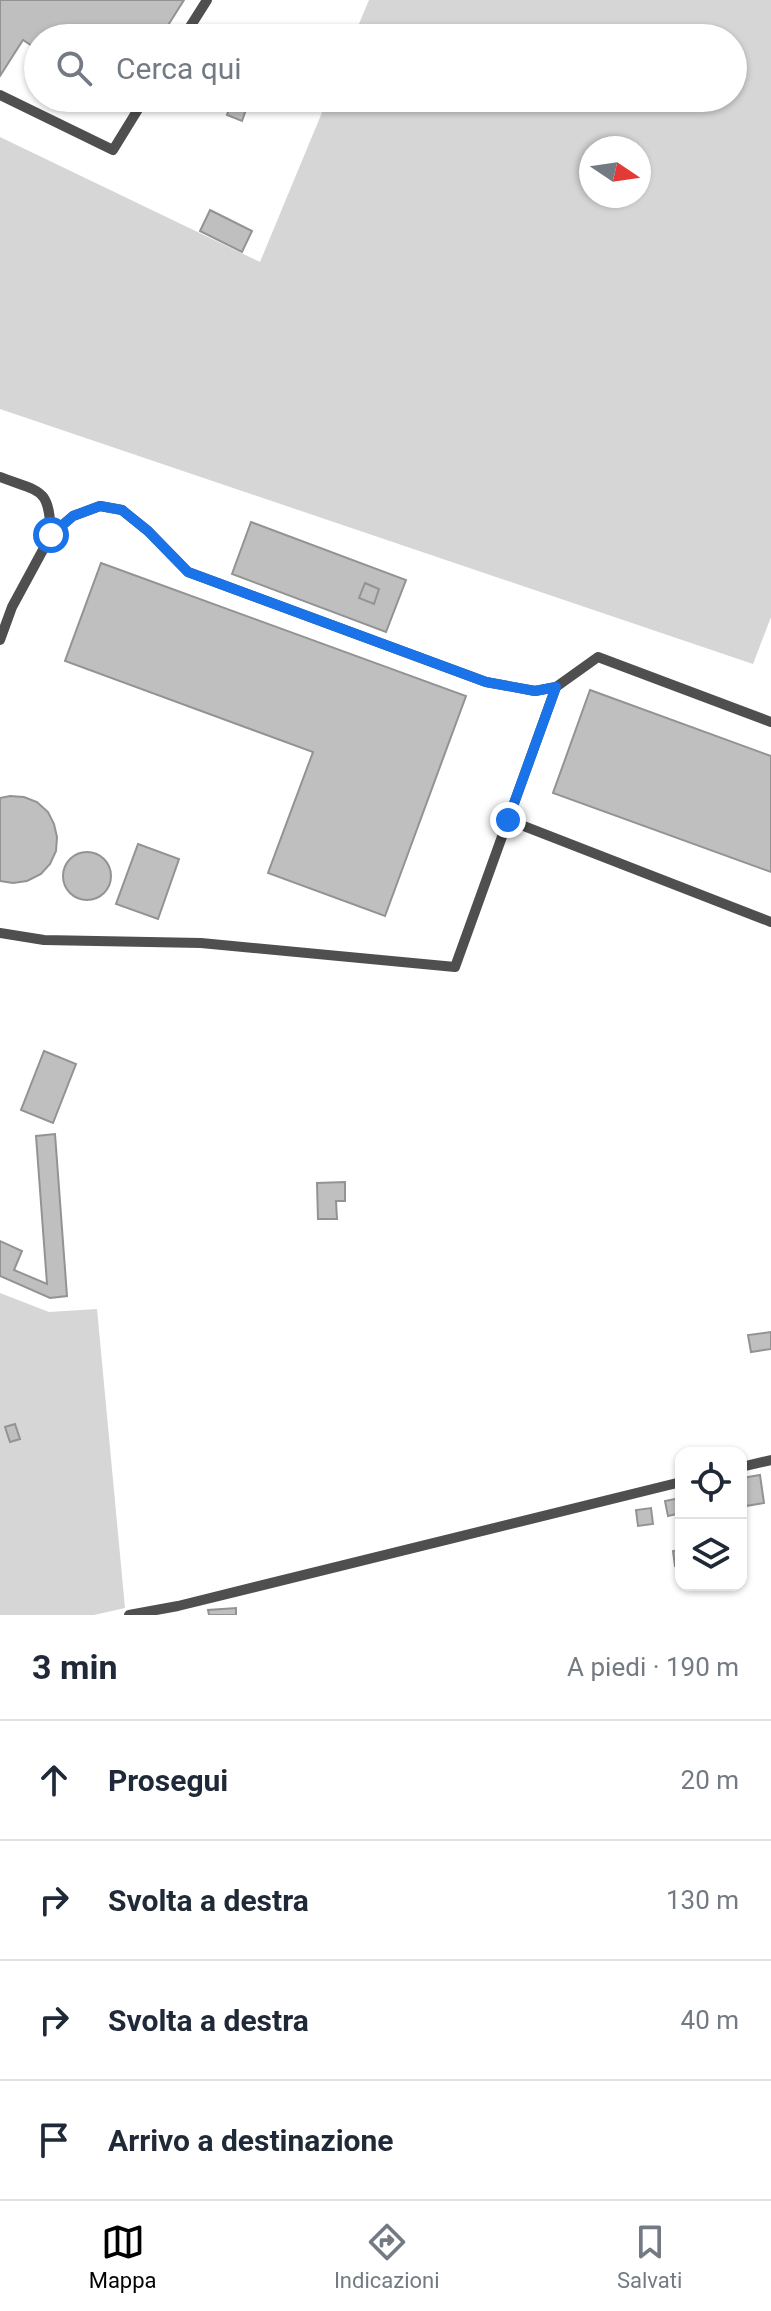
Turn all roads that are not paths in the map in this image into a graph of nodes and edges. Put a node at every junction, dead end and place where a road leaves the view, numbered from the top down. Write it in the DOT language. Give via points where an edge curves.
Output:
graph roads {
  1 [pos="207,0"];
  2 [pos="192,24"];
  3 [pos="0,95"];
  4 [pos="24,107"];
  5 [pos="35,112"];
  6 [pos="136,112"];
  7 [pos="0,477"];
  8 [pos="51,535"];
  9 [pos="0,640"];
  10 [pos="556,687"];
  11 [pos="771,722"];
  12 [pos="508,820"];
  13 [pos="771,922"];
  14 [pos="0,933"];
  15 [pos="771,1460"];
  16 [pos="747,1466"];
  17 [pos="675,1483"];
  18 [pos="129,1615"];
  1 -- 2 [label="lane"];
  3 -- 4 [label="lane"];
  5 -- 6 [label="lane" via="113,150"];
  7 -- 8 [label="lane" via="40,492 50,505"];
  8 -- 9 [label="lane"];
  8 -- 10 [label="lane" via="73,516 100,506 122,510 188,572 486,682 535,691"];
  10 -- 11 [label="lane" via="598,657"];
  10 -- 12 [label="lane"];
  12 -- 13 [label="lane"];
  12 -- 14 [label="lane" via="455,967 201,943 44,940"];
  15 -- 16 [label="lane"];
  17 -- 18 [label="lane"];
}
